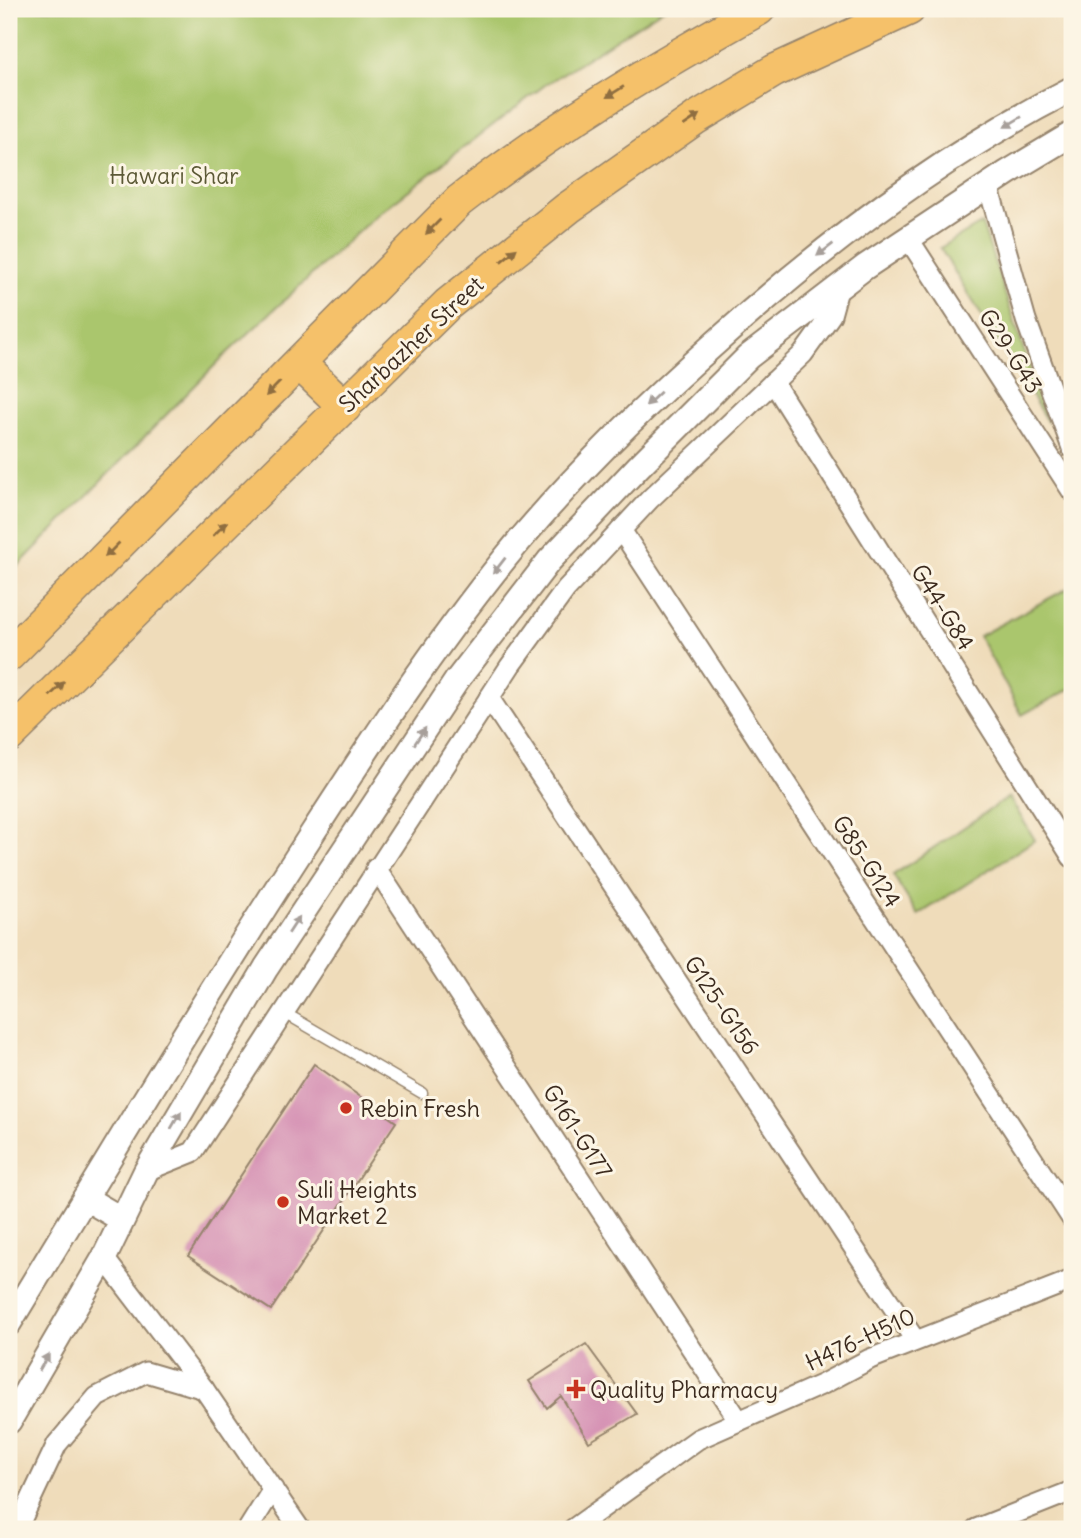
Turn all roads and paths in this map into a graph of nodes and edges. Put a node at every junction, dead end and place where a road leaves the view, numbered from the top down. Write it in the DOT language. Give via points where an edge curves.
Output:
graph roads {
  1 [pos="759,9"];
  2 [pos="909,9"];
  3 [pos="1072,89"];
  4 [pos="1042,104"];
  5 [pos="1067,137"];
  6 [pos="988,185"];
  7 [pos="908,238"];
  8 [pos="839,286"];
  9 [pos="299,363"];
  10 [pos="773,382"];
  11 [pos="345,407"];
  12 [pos="1072,448"];
  13 [pos="1072,491"];
  14 [pos="621,530"];
  15 [pos="9,655"];
  16 [pos="489,698"];
  17 [pos="9,736"];
  18 [pos="1072,857"];
  19 [pos="376,868"];
  20 [pos="282,1012"];
  21 [pos="422,1093"];
  22 [pos="146,1171"];
  23 [pos="85,1198"];
  24 [pos="121,1219"];
  25 [pos="1072,1219"];
  26 [pos="104,1258"];
  27 [pos="1072,1280"];
  28 [pos="9,1324"];
  29 [pos="915,1340"];
  30 [pos="204,1389"];
  31 [pos="9,1421"];
  32 [pos="738,1421"];
  33 [pos="273,1489"];
  34 [pos="1072,1491"];
  35 [pos="17,1529"];
  36 [pos="248,1529"];
  37 [pos="300,1529"];
  38 [pos="573,1529"];
  39 [pos="976,1529"];
  1 -- 9 [label="main road, one-way" via="520,154 459,201"];
  11 -- 2 [label="main road, Sharbazher Street, one-way" via="448,303 568,208 685,125 774,71"];
  3 -- 4 [label="street"];
  4 -- 5 [label="street"];
  4 -- 23 [label="street, one-way" via="896,197 820,254 672,381 562,492 453,627 352,770"];
  5 -- 6 [label="street"];
  6 -- 7 [label="street"];
  6 -- 12 [label="street" via="1026,320"];
  7 -- 8 [label="street"];
  7 -- 13 [label="street, G29-G43"];
  8 -- 10 [label="street" via="831,315 803,354"];
  22 -- 8 [label="street, one-way" via="274,957 457,680 502,620 549,561 748,357"];
  9 -- 11 [label="main road"];
  9 -- 15 [label="main road, one-way"];
  10 -- 14 [label="street"];
  10 -- 18 [label="street, G44-G84"];
  17 -- 11 [label="main road, Sharbazher Street, one-way"];
  14 -- 16 [label="street" via="566,589"];
  14 -- 25 [label="street, G85-G124"];
  16 -- 19 [label="street"];
  16 -- 29 [label="street, G125-G156"];
  19 -- 20 [label="street"];
  19 -- 32 [label="street, G161-G177"];
  20 -- 21 [label="lane"];
  20 -- 22 [label="street" via="193,1152"];
  22 -- 24 [label="street"];
  23 -- 24 [label="street"];
  23 -- 28 [label="street"];
  24 -- 26 [label="street"];
  26 -- 30 [label="street"];
  31 -- 26 [label="street, one-way"];
  27 -- 29 [label="street, H476-H510"];
  29 -- 32 [label="street, H476-H510"];
  30 -- 33 [label="street"];
  30 -- 35 [label="street" via="146,1372 97,1397 57,1444"];
  32 -- 38 [label="street, H476-H510" via="698,1439"];
  33 -- 36 [label="street"];
  33 -- 37 [label="street"];
  34 -- 39 [label="street"];
}
